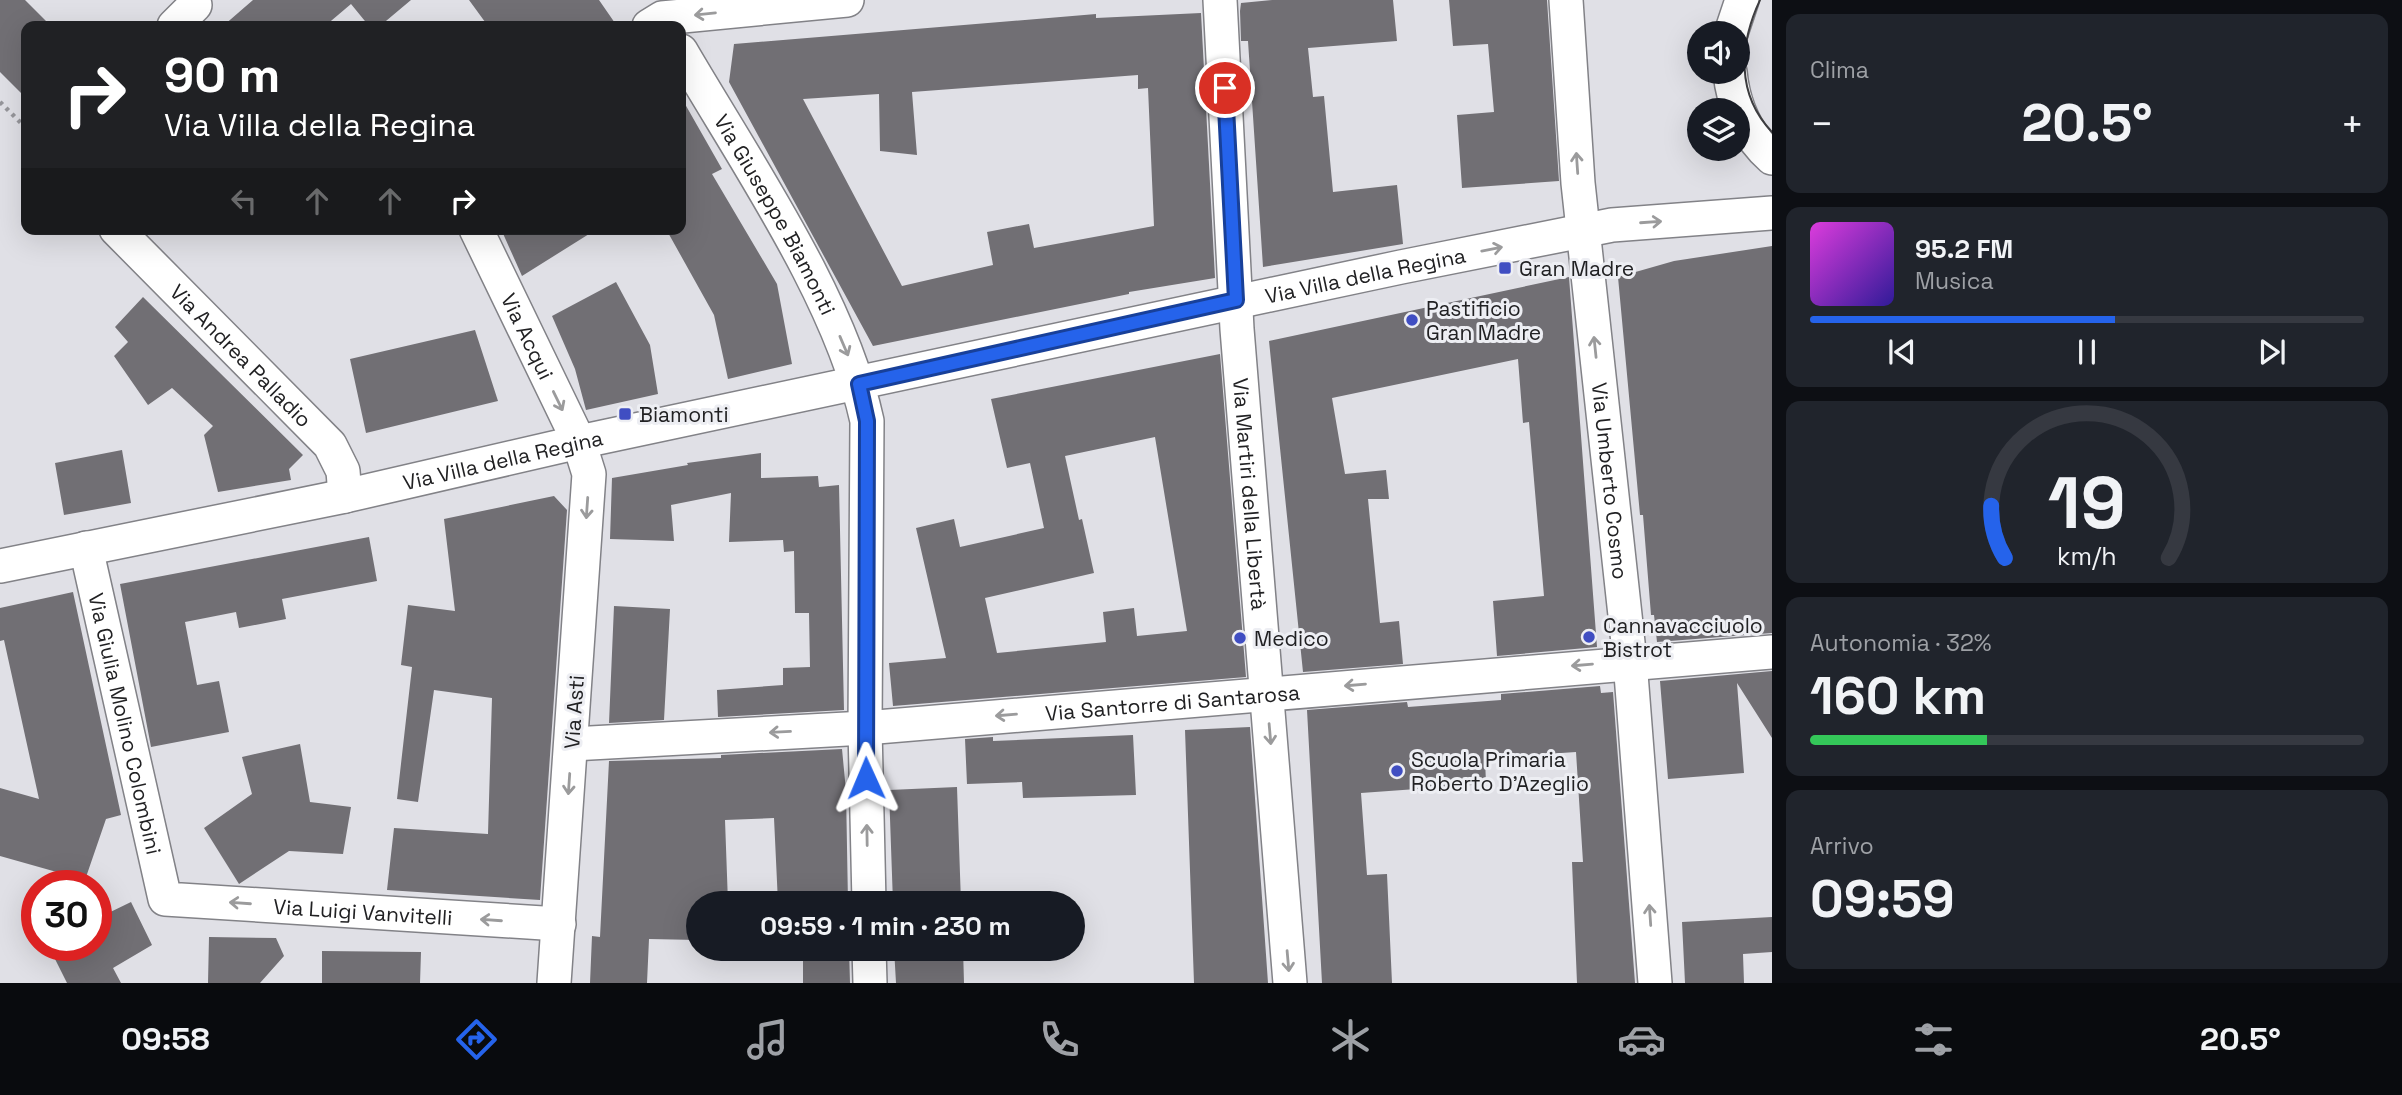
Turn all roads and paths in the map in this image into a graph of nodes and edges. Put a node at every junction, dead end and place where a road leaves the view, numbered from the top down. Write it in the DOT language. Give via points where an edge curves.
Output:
graph roads {
  1 [pos="846,0"];
  2 [pos="1220,0"];
  3 [pos="1566,0"];
  4 [pos="1742,0"];
  5 [pos="656,18"];
  6 [pos="1735,21"];
  7 [pos="686,60"];
  8 [pos="1733,84"];
  9 [pos="0,102"];
  10 [pos="21,123"];
  11 [pos="1772,158"];
  12 [pos="1772,213"];
  13 [pos="1584,231"];
  14 [pos="122,235"];
  15 [pos="479,235"];
  16 [pos="1236,300"];
  17 [pos="859,384"];
  18 [pos="579,442"];
  19 [pos="345,496"];
  20 [pos="86,548"];
  21 [pos="0,566"];
  22 [pos="1772,652"];
  23 [pos="1630,661"];
  24 [pos="1267,693"];
  25 [pos="865,728"];
  26 [pos="572,744"];
  27 [pos="869,891"];
  28 [pos="165,899"];
  29 [pos="559,924"];
  30 [pos="869,961"];
  31 [pos="554,983"];
  32 [pos="870,983"];
  33 [pos="1290,983"];
  34 [pos="1655,983"];
  1 -- 5 [label="street, one-way"];
  2 -- 16 [label="street, Via Martiri della Libertà"];
  13 -- 3 [label="street, Via Umberto Cosmo, one-way"];
  4 -- 6 [label="street"];
  7 -- 17 [label="street, Via Giuseppe Biamonti, one-way" via="796,249"];
  8 -- 11 [label="street" via="1742,117"];
  9 -- 10 [label="path"];
  13 -- 12 [label="street, Via Villa della Regina, one-way"];
  16 -- 13 [label="street, Via Villa della Regina, one-way"];
  23 -- 13 [label="street, Via Umberto Cosmo, one-way"];
  14 -- 19 [label="street, Via Andrea Palladio" via="330,445 343,471"];
  15 -- 18 [label="street, Via Acqui, one-way"];
  16 -- 17 [label="street, Via Villa della Regina"];
  16 -- 24 [label="street, Via Martiri della Libertà"];
  17 -- 18 [label="street, Via Villa della Regina"];
  17 -- 25 [label="street, Via Giuseppe Biamonti" via="867,421"];
  18 -- 19 [label="street, Via Villa della Regina"];
  18 -- 26 [label="street, Via Asti, one-way" via="589,474"];
  19 -- 20 [label="street, Via Villa della Regina"];
  20 -- 21 [label="street, Via Villa della Regina"];
  20 -- 28 [label="street, Via Giulia Molino Colombini"];
  22 -- 23 [label="street, Via Santorre di Santarosa"];
  23 -- 24 [label="street, Via Santorre di Santarosa, one-way"];
  34 -- 23 [label="street, Via Umberto Cosmo, one-way"];
  24 -- 25 [label="street, Via Santorre di Santarosa, one-way"];
  24 -- 33 [label="street, Via Martiri della Libertà, one-way"];
  25 -- 26 [label="street, Via Santorre di Santarosa, one-way"];
  27 -- 25 [label="street, Via Giuseppe Biamonti, one-way"];
  26 -- 29 [label="street, Via Asti, one-way"];
  29 -- 28 [label="street, Via Luigi Vanvitelli, one-way"];
  29 -- 31 [label="street, Via Asti"];
  30 -- 32 [label="street"];
}
